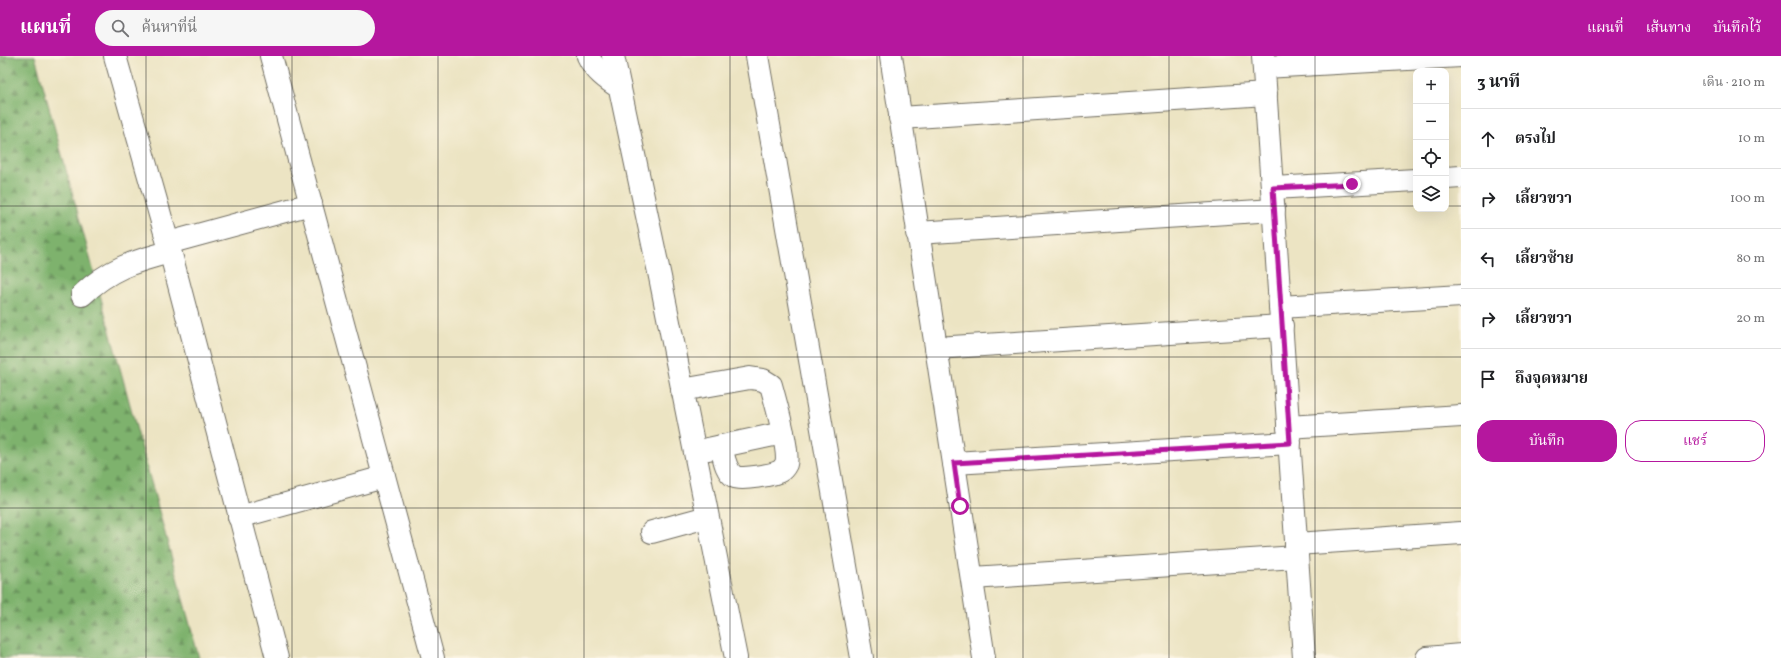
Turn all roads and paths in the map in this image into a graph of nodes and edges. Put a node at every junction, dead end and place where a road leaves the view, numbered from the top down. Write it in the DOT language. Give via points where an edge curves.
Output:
graph roads {
  1 [pos="115,56"];
  2 [pos="270,56"];
  3 [pos="588,56"];
  4 [pos="613,56"];
  5 [pos="757,56"];
  6 [pos="891,56"];
  7 [pos="1461,56"];
  8 [pos="1263,61"];
  9 [pos="620,88"];
  10 [pos="1266,94"];
  11 [pos="900,118"];
  12 [pos="1461,177"];
  13 [pos="1449,178"];
  14 [pos="1413,180"];
  15 [pos="1273,188"];
  16 [pos="311,204"];
  17 [pos="1274,210"];
  18 [pos="918,233"];
  19 [pos="169,248"];
  20 [pos="82,295"];
  21 [pos="1461,296"];
  22 [pos="1281,317"];
  23 [pos="936,348"];
  24 [pos="682,390"];
  25 [pos="1461,416"];
  26 [pos="783,433"];
  27 [pos="1289,435"];
  28 [pos="721,446"];
  29 [pos="694,452"];
  30 [pos="954,463"];
  31 [pos="384,477"];
  32 [pos="239,517"];
  33 [pos="708,517"];
  34 [pos="652,532"];
  35 [pos="1461,533"];
  36 [pos="1296,551"];
  37 [pos="972,578"];
  38 [pos="1461,655"];
  39 [pos="277,658"];
  40 [pos="433,658"];
  41 [pos="736,658"];
  42 [pos="862,658"];
  43 [pos="984,658"];
  44 [pos="1304,658"];
  45 [pos="1426,658"];
  1 -- 19 [label="street"];
  2 -- 16 [label="street"];
  3 -- 9 [label="street" via="602,76"];
  4 -- 9 [label="street"];
  5 -- 42 [label="street"];
  6 -- 11 [label="street"];
  7 -- 8 [label="street"];
  8 -- 10 [label="street"];
  9 -- 24 [label="street"];
  10 -- 11 [label="street"];
  10 -- 15 [label="street"];
  11 -- 18 [label="street"];
  12 -- 13 [label="street"];
  14 -- 15 [label="street"];
  15 -- 17 [label="street"];
  16 -- 19 [label="street"];
  16 -- 31 [label="street"];
  17 -- 18 [label="street"];
  17 -- 22 [label="street"];
  18 -- 23 [label="street"];
  19 -- 20 [label="street" via="121,266 95,282"];
  19 -- 32 [label="street"];
  21 -- 22 [label="street"];
  22 -- 23 [label="street"];
  22 -- 27 [label="street"];
  23 -- 30 [label="street"];
  24 -- 26 [label="street" via="750,378 763,380 771,385"];
  24 -- 29 [label="street"];
  25 -- 27 [label="street"];
  26 -- 28 [label="street"];
  26 -- 28 [label="street" via="787,458 786,465 781,471 736,478 726,465"];
  27 -- 30 [label="street"];
  27 -- 36 [label="street"];
  28 -- 29 [label="street"];
  29 -- 33 [label="street"];
  30 -- 37 [label="street"];
  31 -- 32 [label="street"];
  31 -- 40 [label="street"];
  32 -- 39 [label="street"];
  33 -- 34 [label="street"];
  33 -- 41 [label="street"];
  35 -- 36 [label="street"];
  36 -- 37 [label="street"];
  36 -- 44 [label="street"];
  37 -- 43 [label="street"];
  38 -- 45 [label="street"];
}
